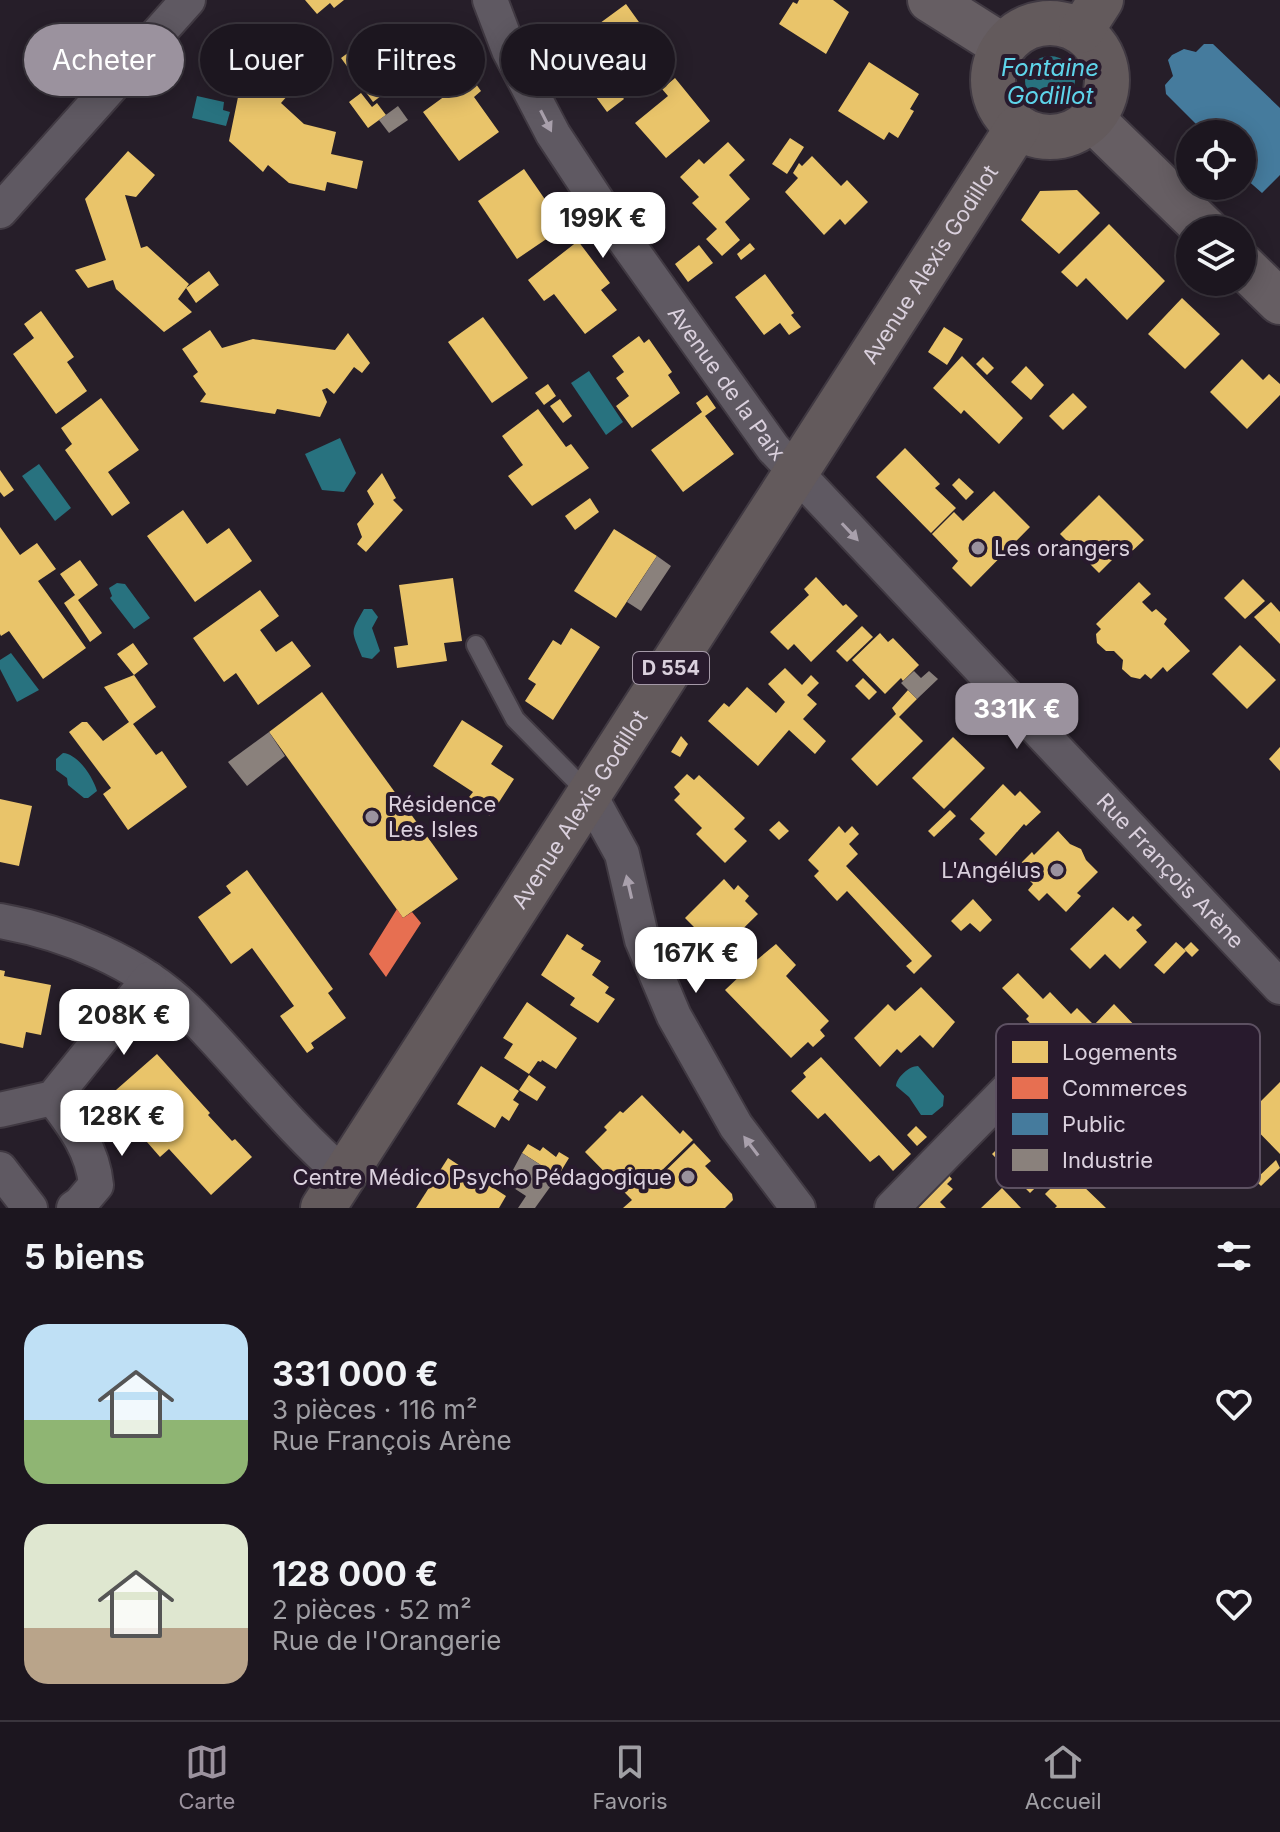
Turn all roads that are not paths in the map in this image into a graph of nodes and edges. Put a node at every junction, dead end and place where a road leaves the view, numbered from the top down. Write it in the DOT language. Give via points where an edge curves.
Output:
graph roads {
  1 [pos="188,0"];
  2 [pos="490,0"];
  3 [pos="930,0"];
  4 [pos="1091,16"];
  5 [pos="1003,46"];
  6 [pos="1092,119"];
  7 [pos="1018,127"];
  8 [pos="0,211"];
  9 [pos="1192,216"];
  10 [pos="1256,279"];
  11 [pos="1280,302"];
  12 [pos="796,476"];
  13 [pos="476,645"];
  14 [pos="589,794"];
  15 [pos="0,921"];
  16 [pos="149,979"];
  17 [pos="1280,987"];
  18 [pos="53,1098"];
  19 [pos="996,1102"];
  20 [pos="0,1110"];
  21 [pos="0,1169"];
  22 [pos="334,1191"];
  23 [pos="30,1208"];
  24 [pos="74,1208"];
  25 [pos="798,1208"];
  26 [pos="892,1208"];
  1 -- 8 [label="street"];
  2 -- 12 [label="street, Avenue de la Paix, one-way" via="509,50 553,134 709,361"];
  3 -- 5 [label="street"];
  4 -- 5 [label="main road" via="1031,26"];
  4 -- 6 [label="main road" via="1108,83"];
  5 -- 7 [label="main road" via="993,80 996,98"];
  6 -- 7 [label="main road" via="1064,136 1032,134"];
  6 -- 9 [label="street"];
  7 -- 12 [label="main road, Avenue Alexis Godillot / D 554"];
  10 -- 11 [label="street"];
  12 -- 14 [label="main road, Avenue Alexis Godillot / D 554"];
  12 -- 17 [label="street, Rue François Arène, one-way"];
  13 -- 14 [label="lane" via="515,719"];
  14 -- 22 [label="main road, Avenue Alexis Godillot / D 554"];
  25 -- 14 [label="street, one-way" via="736,1126 674,1016 642,940 622,854"];
  15 -- 16 [label="street" via="72,940"];
  16 -- 18 [label="street"];
  16 -- 22 [label="street" via="185,1008 310,1145"];
  18 -- 20 [label="street"];
  18 -- 24 [label="street" via="94,1165 96,1185"];
  19 -- 26 [label="street"];
  21 -- 23 [label="street"];
}
